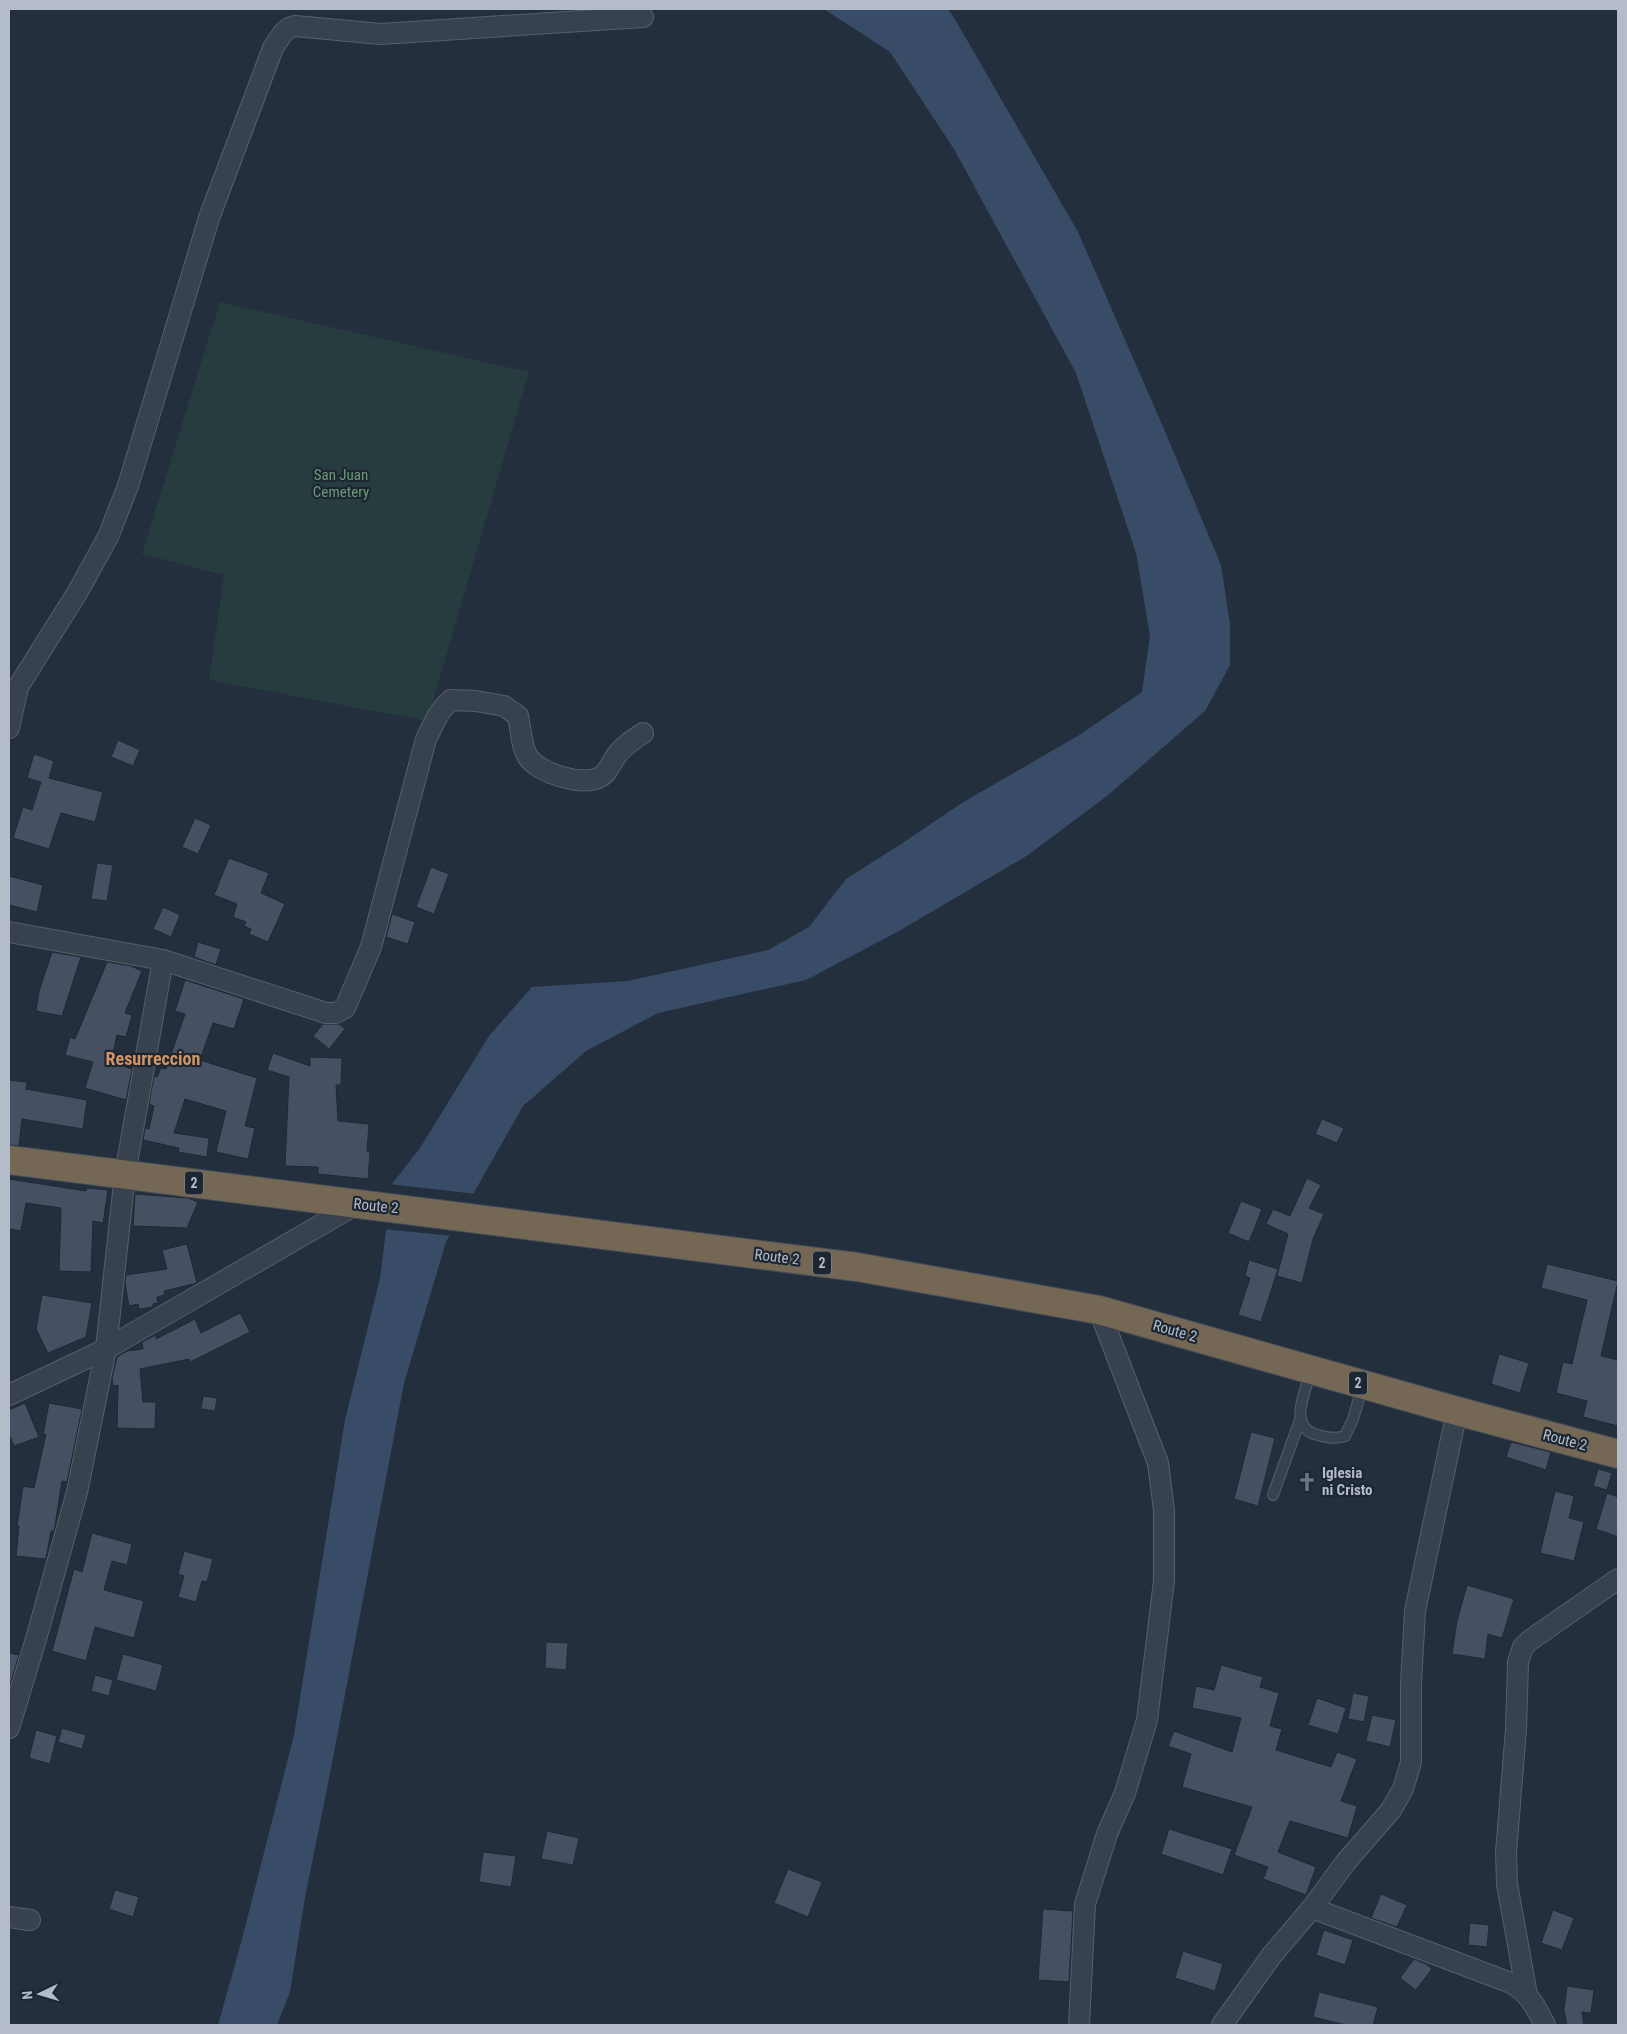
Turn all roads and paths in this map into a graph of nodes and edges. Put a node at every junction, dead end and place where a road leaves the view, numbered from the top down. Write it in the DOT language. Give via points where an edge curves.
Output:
graph roads {
  1 [pos="307,9"];
  2 [pos="643,17"];
  3 [pos="295,26"];
  4 [pos="13,686"];
  5 [pos="9,728"];
  6 [pos="643,733"];
  7 [pos="9,932"];
  8 [pos="163,960"];
  9 [pos="9,1160"];
  10 [pos="125,1174"];
  11 [pos="368,1205"];
  12 [pos="1099,1310"];
  13 [pos="106,1349"];
  14 [pos="1311,1370"];
  15 [pos="1363,1384"];
  16 [pos="9,1395"];
  17 [pos="1458,1411"];
  18 [pos="1300,1420"];
  19 [pos="1618,1454"];
  20 [pos="1273,1495"];
  21 [pos="1618,1579"];
  22 [pos="9,1728"];
  23 [pos="1312,1908"];
  24 [pos="9,1917"];
  25 [pos="30,1920"];
  26 [pos="1528,1995"];
  27 [pos="1079,2025"];
  28 [pos="1222,2025"];
  29 [pos="1545,2025"];
  1 -- 3 [label="street"];
  2 -- 3 [label="street" via="381,34"];
  3 -- 4 [label="street" via="283,33 273,48 209,218 128,486 108,536 77,593"];
  4 -- 5 [label="street"];
  6 -- 8 [label="street" via="626,744 600,777 584,780 560,777 540,769 529,759 518,716 504,706 451,700 442,708 426,739 371,947 345,1008 340,1011 326,1013"];
  7 -- 8 [label="street"];
  8 -- 10 [label="street"];
  9 -- 10 [label="highway, Route 2 / 2"];
  10 -- 11 [label="highway, Route 2 / 2"];
  10 -- 13 [label="street"];
  11 -- 12 [label="highway, Route 2 / 2" via="857,1267"];
  11 -- 13 [label="street"];
  12 -- 14 [label="highway, Route 2 / 2"];
  12 -- 27 [label="street" via="1158,1463 1164,1510 1164,1581 1147,1720 1086,1904"];
  13 -- 16 [label="street"];
  13 -- 22 [label="street" via="77,1492"];
  14 -- 15 [label="highway, Route 2 / 2"];
  14 -- 18 [label="lane" via="1300,1408"];
  15 -- 17 [label="highway, Route 2 / 2"];
  15 -- 18 [label="lane" via="1345,1436 1334,1439 1308,1433"];
  17 -- 19 [label="highway, Route 2 / 2"];
  17 -- 23 [label="street" via="1415,1611 1407,1778 1390,1810"];
  18 -- 20 [label="lane"];
  21 -- 26 [label="street" via="1529,1641 1523,1647 1518,1662 1506,1853 1507,1884"];
  23 -- 26 [label="street" via="1511,1983"];
  23 -- 28 [label="street" via="1272,1955"];
  24 -- 25 [label="street"];
  26 -- 29 [label="street"];
}
